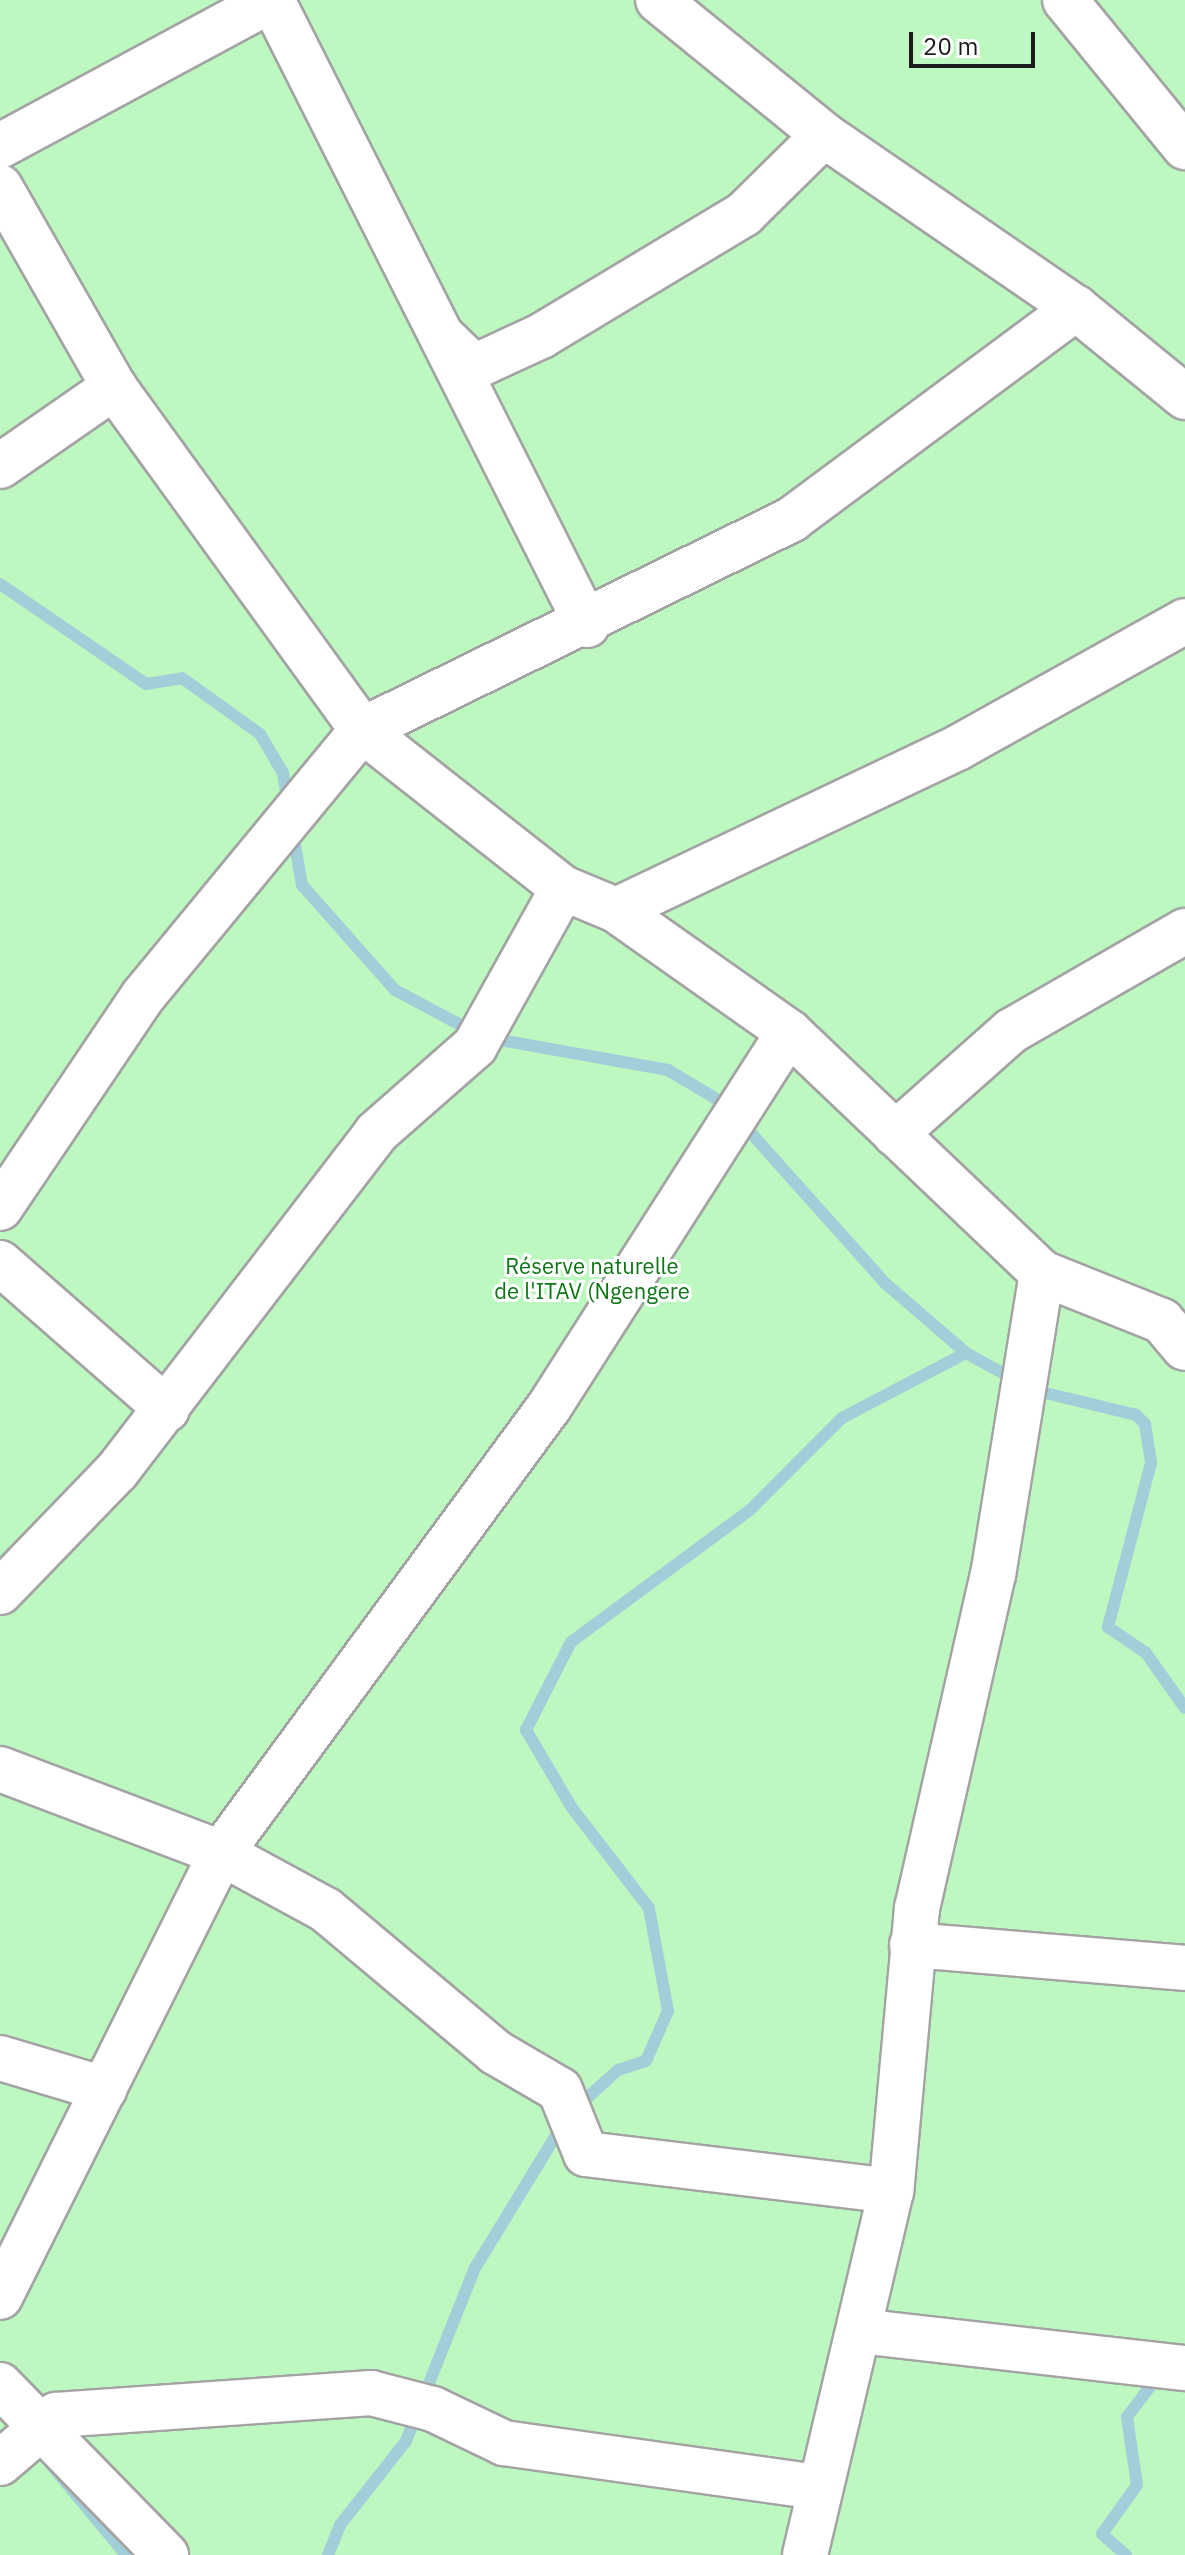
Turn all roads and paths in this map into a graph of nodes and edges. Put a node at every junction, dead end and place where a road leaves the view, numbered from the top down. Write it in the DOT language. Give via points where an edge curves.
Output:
graph roads {
  1 [pos="272,0"];
  2 [pos="658,0"];
  3 [pos="1077,8"];
  4 [pos="824,135"];
  5 [pos="0,146"];
  6 [pos="1185,147"];
  7 [pos="0,187"];
  8 [pos="1076,308"];
  9 [pos="436,329"];
  10 [pos="114,387"];
  11 [pos="1185,397"];
  12 [pos="0,466"];
  13 [pos="1185,621"];
  14 [pos="587,625"];
  15 [pos="362,730"];
  16 [pos="563,888"];
  17 [pos="616,910"];
  18 [pos="1185,931"];
  19 [pos="789,1032"];
  20 [pos="895,1134"];
  21 [pos="0,1208"];
  22 [pos="0,1263"];
  23 [pos="1042,1273"];
  24 [pos="1185,1348"];
  25 [pos="167,1409"];
  26 [pos="0,1592"];
  27 [pos="0,1769"];
  28 [pos="221,1853"];
  29 [pos="912,1945"];
  30 [pos="1185,1968"];
  31 [pos="0,2058"];
  32 [pos="104,2089"];
  33 [pos="891,2191"];
  34 [pos="0,2297"];
  35 [pos="859,2331"];
  36 [pos="1172,2366"];
  37 [pos="36,2413"];
  38 [pos="0,2463"];
  39 [pos="817,2487"];
  40 [pos="166,2555"];
  41 [pos="805,2555"];
  1 -- 5 [label="street"];
  1 -- 9 [label="street"];
  2 -- 4 [label="street"];
  3 -- 6 [label="street"];
  4 -- 8 [label="street"];
  4 -- 9 [label="street" via="744,214 541,336 474,367"];
  7 -- 10 [label="street"];
  8 -- 11 [label="street"];
  8 -- 14 [label="street" via="792,519"];
  9 -- 14 [label="street"];
  10 -- 12 [label="street"];
  10 -- 15 [label="street"];
  13 -- 17 [label="street" via="959,747"];
  14 -- 15 [label="street"];
  15 -- 16 [label="street"];
  15 -- 21 [label="street" via="143,996"];
  16 -- 17 [label="street"];
  16 -- 25 [label="street" via="482,1034 376,1133"];
  17 -- 19 [label="street"];
  18 -- 20 [label="street" via="1011,1031"];
  19 -- 20 [label="street"];
  19 -- 28 [label="street" via="549,1407"];
  20 -- 23 [label="street"];
  22 -- 25 [label="street"];
  23 -- 24 [label="street" via="1162,1321"];
  23 -- 29 [label="street" via="993,1574"];
  25 -- 26 [label="street" via="68,1528"];
  27 -- 28 [label="street"];
  28 -- 32 [label="street"];
  28 -- 33 [label="street" via="326,1910 495,2052 560,2090 586,2154"];
  29 -- 30 [label="street"];
  29 -- 33 [label="street"];
  31 -- 32 [label="street"];
  32 -- 34 [label="street"];
  33 -- 35 [label="street"];
  35 -- 36 [label="street"];
  35 -- 39 [label="street"];
  37 -- 38 [label="street"];
  37 -- 39 [label="street" via="371,2393 423,2407 504,2443"];
  37 -- 40 [label="street"];
  39 -- 41 [label="street"];
}
